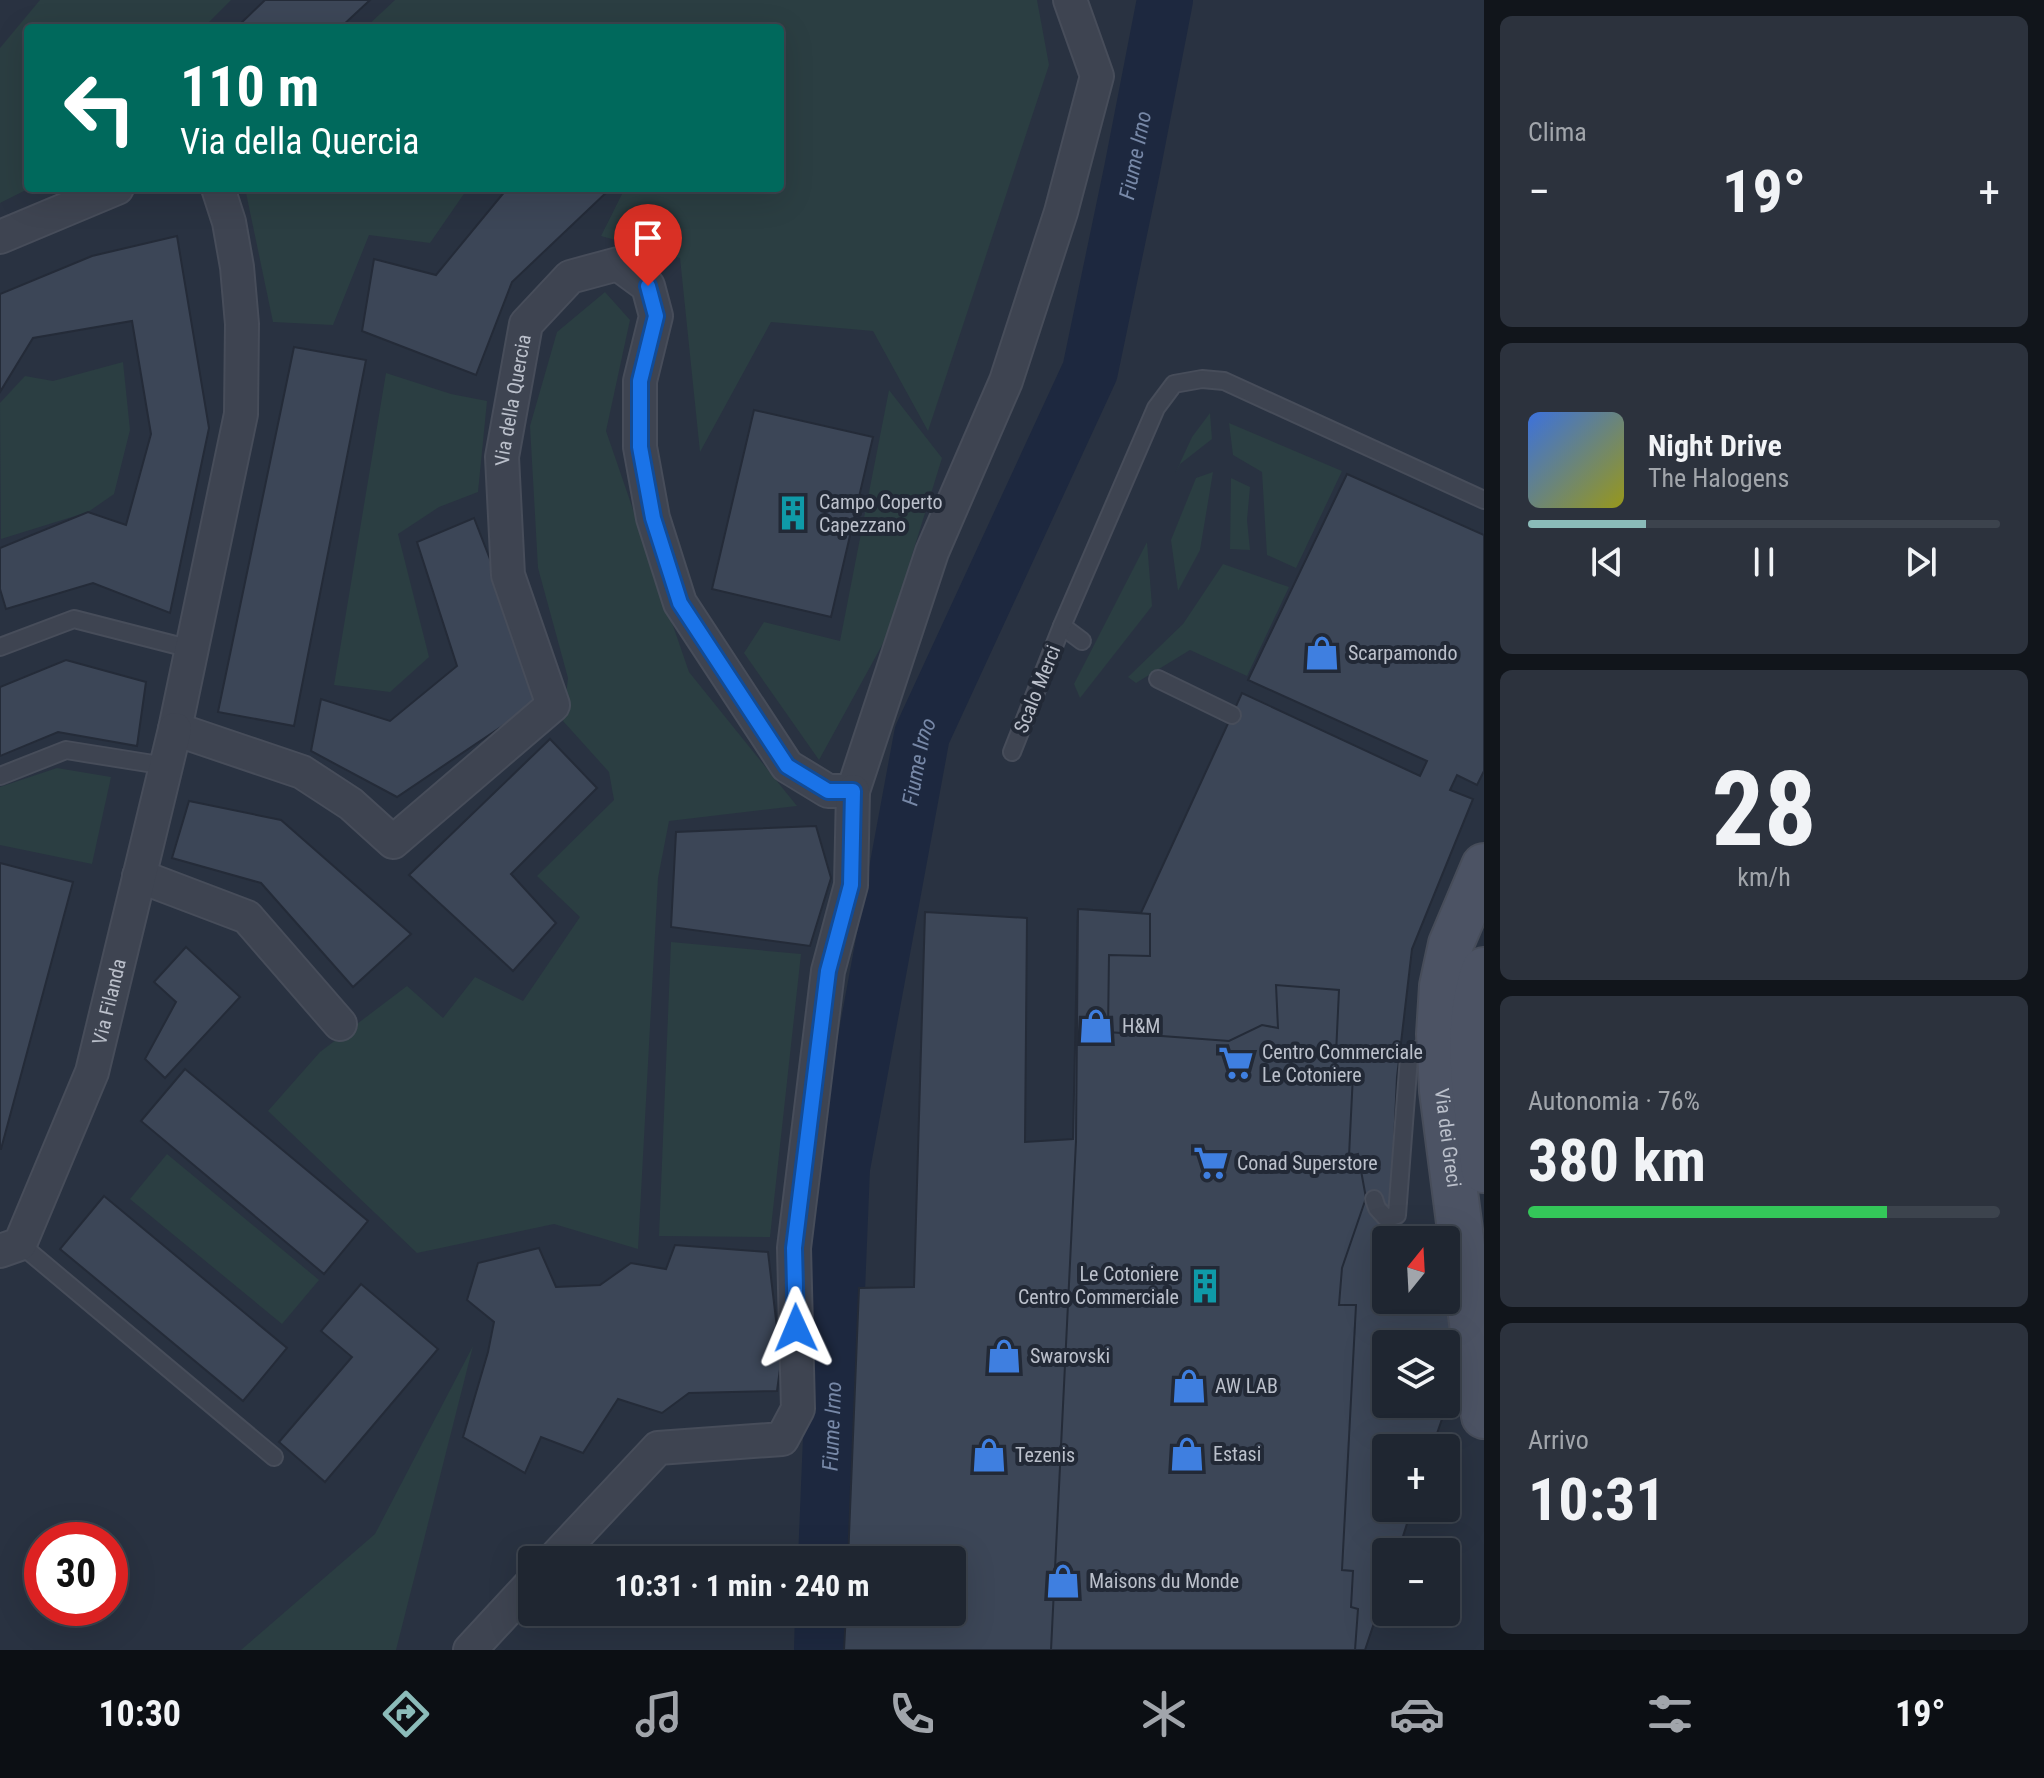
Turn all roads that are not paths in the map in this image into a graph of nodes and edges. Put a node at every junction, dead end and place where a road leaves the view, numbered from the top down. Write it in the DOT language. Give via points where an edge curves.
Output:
graph roads {
  1 [pos="1070,0"];
  2 [pos="107,192"];
  3 [pos="219,192"];
  4 [pos="0,237"];
  5 [pos="1484,500"];
  6 [pos="1062,626"];
  7 [pos="1082,641"];
  8 [pos="0,647"];
  9 [pos="191,649"];
  10 [pos="1158,679"];
  11 [pos="1232,715"];
  12 [pos="175,729"];
  13 [pos="1012,752"];
  14 [pos="166,766"];
  15 [pos="0,776"];
  16 [pos="853,791"];
  17 [pos="1484,866"];
  18 [pos="139,876"];
  19 [pos="1484,970"];
  20 [pos="340,1024"];
  21 [pos="1439,1034"];
  22 [pos="1484,1170"];
  23 [pos="1374,1199"];
  24 [pos="10,1247"];
  25 [pos="1484,1416"];
  26 [pos="274,1457"];
  27 [pos="566,1546"];
  28 [pos="518,1598"];
  29 [pos="470,1650"];
  1 -- 16 [label="street" via="1097,76 1061,212 1006,381 932,552"];
  2 -- 4 [label="street"];
  3 -- 9 [label="street" via="237,267 241,414"];
  5 -- 6 [label="lane" via="1224,381 1174,384 1156,408"];
  6 -- 7 [label="lane"];
  6 -- 13 [label="lane, Scalo Merci"];
  8 -- 9 [label="lane" via="74,619"];
  9 -- 12 [label="street"];
  10 -- 11 [label="lane"];
  12 -- 14 [label="street, Via Filanda"];
  12 -- 16 [label="street, Via della Quercia" via="302,772 351,804 393,842 553,705 508,575 502,457 526,324 570,277 618,264 648,286 656,316 640,381 640,447 653,518 680,603 787,766 828,791"];
  14 -- 15 [label="lane" via="66,750"];
  14 -- 18 [label="street, Via Filanda"];
  16 -- 27 [label="street" via="851,885 828,971 794,1248 798,1409 782,1439 658,1448"];
  17 -- 21 [label="main road, Via dei Greci" via="1451,944"];
  18 -- 20 [label="street" via="247,917"];
  18 -- 24 [label="street, Via Filanda" via="92,1072"];
  19 -- 22 [label="main road, Via dei Greci" via="1473,1041"];
  21 -- 23 [label="lane" via="1409,1057 1397,1215 1386,1218"];
  21 -- 25 [label="main road, Via dei Greci"];
  24 -- 26 [label="lane"];
  28 -- 29 [label="street"];
}
